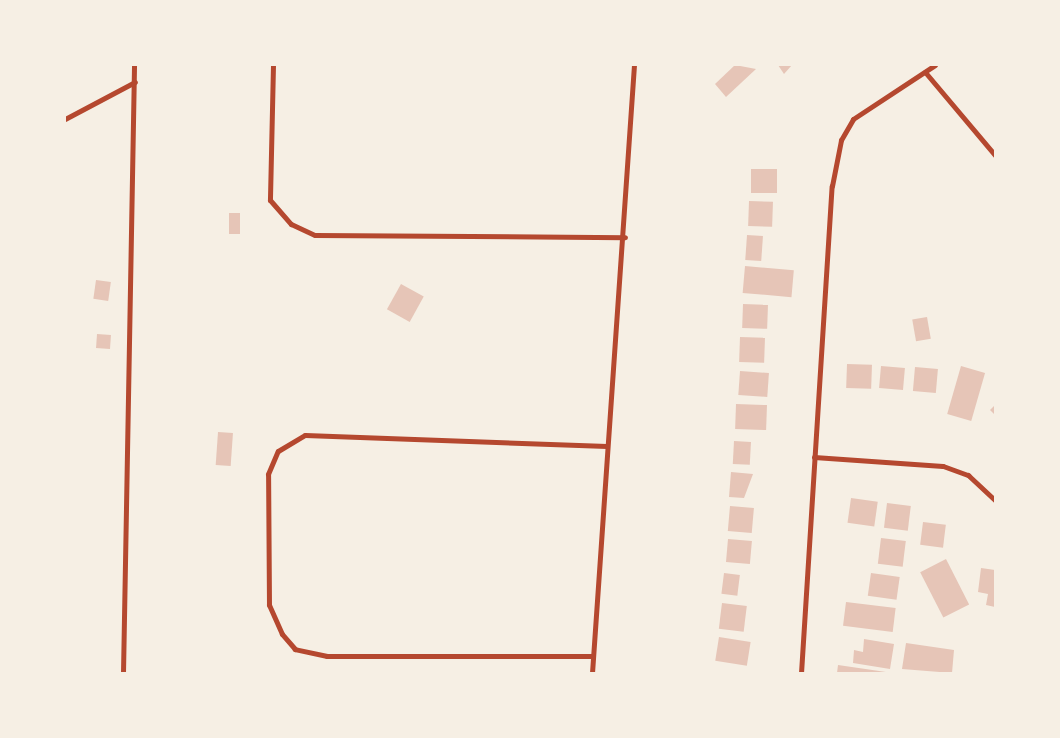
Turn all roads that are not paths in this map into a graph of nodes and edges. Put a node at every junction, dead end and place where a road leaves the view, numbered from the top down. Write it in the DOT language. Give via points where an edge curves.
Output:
graph roads {
  1 [pos="134,65"];
  2 [pos="273,65"];
  3 [pos="634,65"];
  4 [pos="935,65"];
  5 [pos="925,72"];
  6 [pos="135,82"];
  7 [pos="65,119"];
  8 [pos="995,155"];
  9 [pos="625,237"];
  10 [pos="607,446"];
  11 [pos="814,457"];
  12 [pos="995,500"];
  13 [pos="592,656"];
  14 [pos="123,673"];
  15 [pos="592,673"];
  16 [pos="801,673"];
  1 -- 6 [label="street"];
  2 -- 9 [label="street" via="270,200 292,224 315,235"];
  3 -- 9 [label="street"];
  4 -- 5 [label="street"];
  5 -- 8 [label="street"];
  5 -- 11 [label="street" via="853,119 841,140 832,186"];
  6 -- 7 [label="street"];
  6 -- 14 [label="street"];
  9 -- 10 [label="street"];
  10 -- 13 [label="street"];
  10 -- 13 [label="street" via="305,435 278,451 268,474 269,605 282,634 296,649 327,656"];
  11 -- 12 [label="street" via="943,466 968,475"];
  11 -- 16 [label="street"];
  13 -- 15 [label="street"];
}
